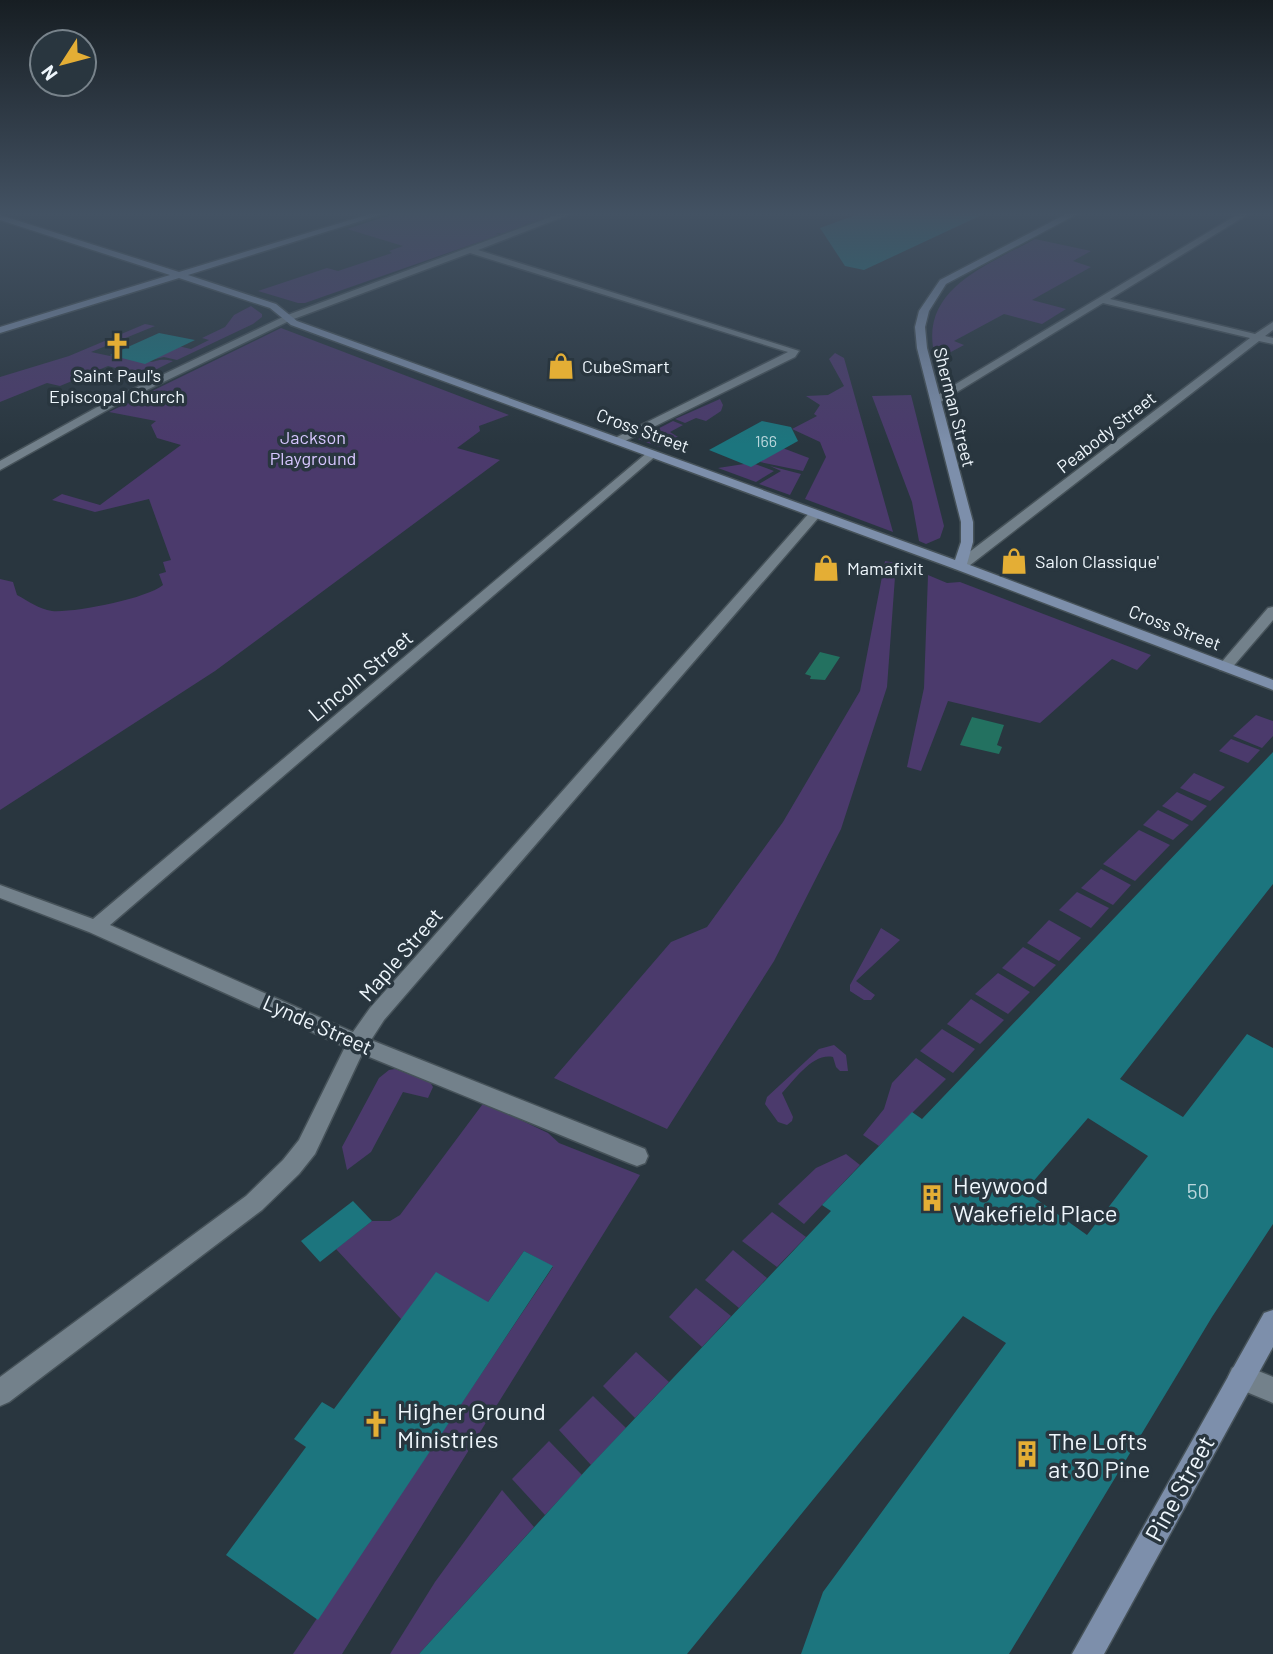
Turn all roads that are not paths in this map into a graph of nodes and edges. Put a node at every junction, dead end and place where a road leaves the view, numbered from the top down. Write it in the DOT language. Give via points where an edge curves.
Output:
graph roads {
  1 [pos="131,290"];
  2 [pos="226,290"];
  3 [pos="365,290"];
  4 [pos="599,290"];
  5 [pos="936,290"];
  6 [pos="1118,290"];
  7 [pos="1102,300"];
  8 [pos="288,318"];
  9 [pos="1273,325"];
  10 [pos="0,330"];
  11 [pos="1257,337"];
  12 [pos="1273,341"];
  13 [pos="935,401"];
  14 [pos="617,441"];
  15 [pos="652,454"];
  16 [pos="0,466"];
  17 [pos="815,514"];
  18 [pos="960,566"];
  19 [pos="1273,611"];
  20 [pos="1225,667"];
  21 [pos="1273,685"];
  22 [pos="0,891"];
  23 [pos="96,927"];
  24 [pos="357,1043"];
  25 [pos="637,1156"];
  26 [pos="1273,1322"];
  27 [pos="1241,1377"];
  28 [pos="1273,1390"];
  29 [pos="0,1392"];
  30 [pos="1087,1654"];
  1 -- 10 [label="street"];
  2 -- 8 [label="street, Cross Street" via="273,306"];
  3 -- 8 [label="street"];
  4 -- 14 [label="street" via="794,351"];
  5 -- 13 [label="street, Sherman Street" via="920,327"];
  6 -- 7 [label="street"];
  7 -- 11 [label="street"];
  7 -- 13 [label="street"];
  8 -- 14 [label="street, Cross Street"];
  8 -- 16 [label="street" via="114,402"];
  9 -- 11 [label="street, Peabody Street"];
  11 -- 12 [label="street"];
  11 -- 18 [label="street, Peabody Street"];
  13 -- 18 [label="street, Sherman Street" via="967,522"];
  14 -- 15 [label="street, Cross Street"];
  15 -- 17 [label="street, Cross Street"];
  15 -- 23 [label="street, Lincoln Street"];
  17 -- 18 [label="street, Cross Street"];
  17 -- 24 [label="street, Maple Street" via="386,1004"];
  18 -- 20 [label="street, Cross Street"];
  19 -- 20 [label="street"];
  20 -- 21 [label="street, Cross Street"];
  22 -- 23 [label="street, Lynde Street"];
  23 -- 24 [label="street, Lynde Street"];
  24 -- 25 [label="street, Lynde Street"];
  24 -- 29 [label="street, Maple Street" via="307,1147 254,1203"];
  26 -- 27 [label="street, Pine Street"];
  27 -- 28 [label="street"];
  27 -- 30 [label="street, Pine Street"];
}
